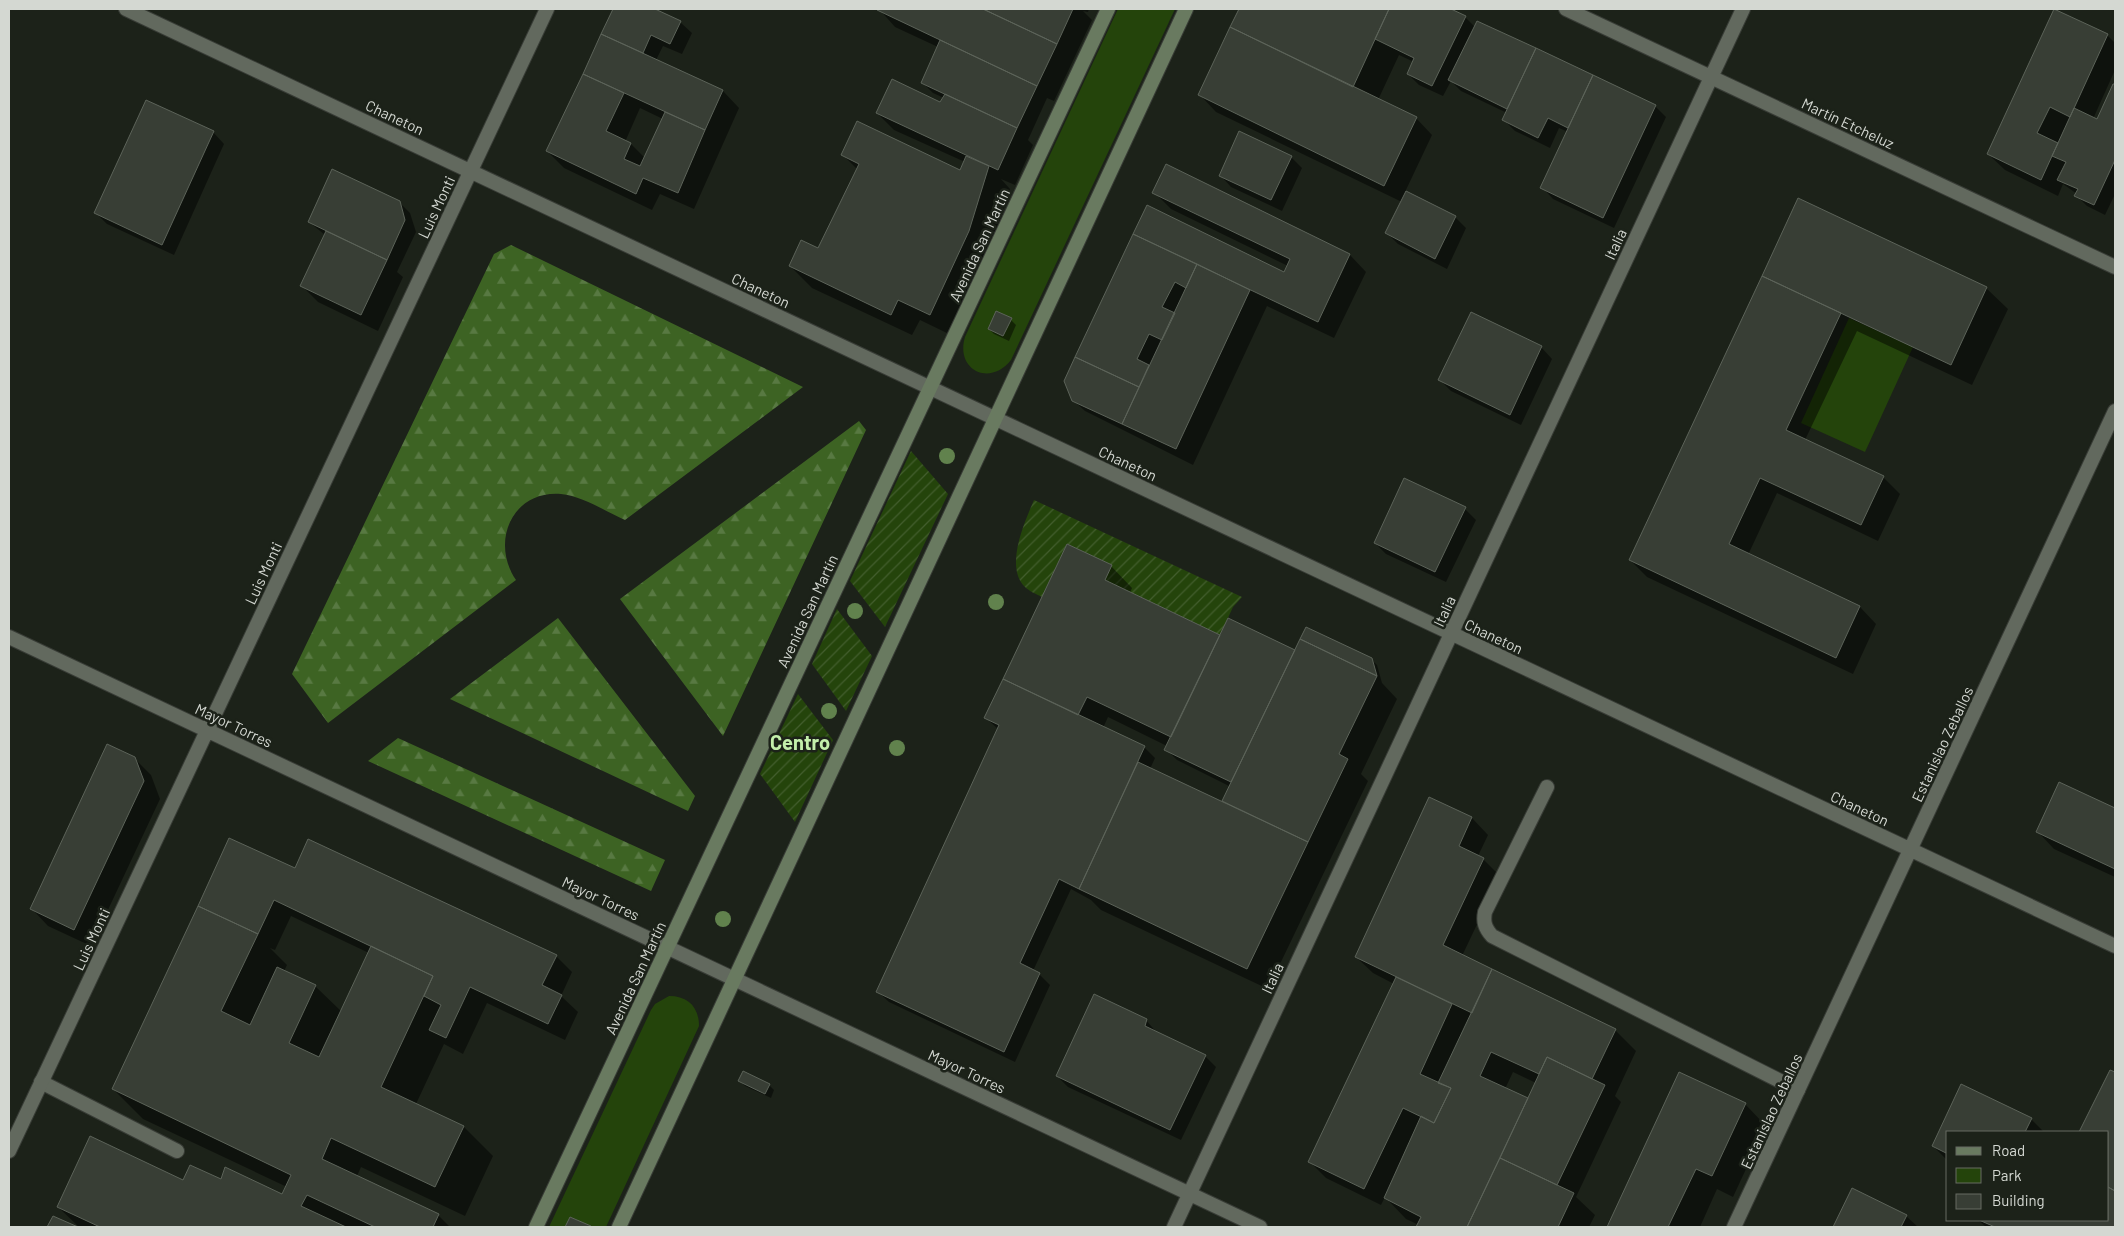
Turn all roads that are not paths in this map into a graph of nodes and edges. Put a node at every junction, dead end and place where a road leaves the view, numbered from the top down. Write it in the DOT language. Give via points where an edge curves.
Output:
graph roads {
  1 [pos="126,9"];
  2 [pos="547,9"];
  3 [pos="1108,9"];
  4 [pos="1186,9"];
  5 [pos="1566,9"];
  6 [pos="1743,9"];
  7 [pos="1711,77"];
  8 [pos="471,171"];
  9 [pos="2115,267"];
  10 [pos="930,388"];
  11 [pos="2115,411"];
  12 [pos="995,418"];
  13 [pos="1451,634"];
  14 [pos="9,637"];
  15 [pos="207,730"];
  16 [pos="1546,787"];
  17 [pos="1910,850"];
  18 [pos="2115,946"];
  19 [pos="667,948"];
  20 [pos="734,979"];
  21 [pos="41,1082"];
  22 [pos="1798,1090"];
  23 [pos="9,1151"];
  24 [pos="177,1151"];
  25 [pos="1189,1194"];
  26 [pos="536,1227"];
  27 [pos="619,1227"];
  28 [pos="1174,1227"];
  29 [pos="1260,1227"];
  30 [pos="1734,1227"];
  1 -- 8 [label="street, Chaneton"];
  2 -- 8 [label="street, Luis Monti"];
  3 -- 10 [label="main road, Avenida San Martín"];
  4 -- 12 [label="main road"];
  5 -- 7 [label="street, Martín Etcheluz"];
  6 -- 7 [label="street, Italia"];
  7 -- 9 [label="street, Martín Etcheluz"];
  7 -- 13 [label="street, Italia"];
  8 -- 10 [label="street, Chaneton"];
  8 -- 15 [label="street, Luis Monti"];
  10 -- 12 [label="street, Chaneton"];
  10 -- 19 [label="main road, Avenida San Martín"];
  11 -- 17 [label="street, Estanislao Zeballos"];
  12 -- 13 [label="street, Chaneton"];
  12 -- 20 [label="main road"];
  13 -- 17 [label="street, Chaneton"];
  13 -- 25 [label="street, Italia"];
  14 -- 15 [label="street, Mayor Torres"];
  15 -- 19 [label="street, Mayor Torres"];
  15 -- 21 [label="street, Luis Monti"];
  16 -- 22 [label="street" via="1485,912 1486,929 1492,936"];
  17 -- 18 [label="street, Chaneton"];
  17 -- 22 [label="street, Estanislao Zeballos"];
  19 -- 20 [label="street, Mayor Torres"];
  19 -- 26 [label="main road, Avenida San Martín"];
  20 -- 25 [label="street, Mayor Torres"];
  20 -- 27 [label="main road"];
  21 -- 23 [label="street, Luis Monti"];
  21 -- 24 [label="street"];
  22 -- 30 [label="street, Estanislao Zeballos"];
  25 -- 28 [label="street, Italia"];
  25 -- 29 [label="street, Mayor Torres"];
}
